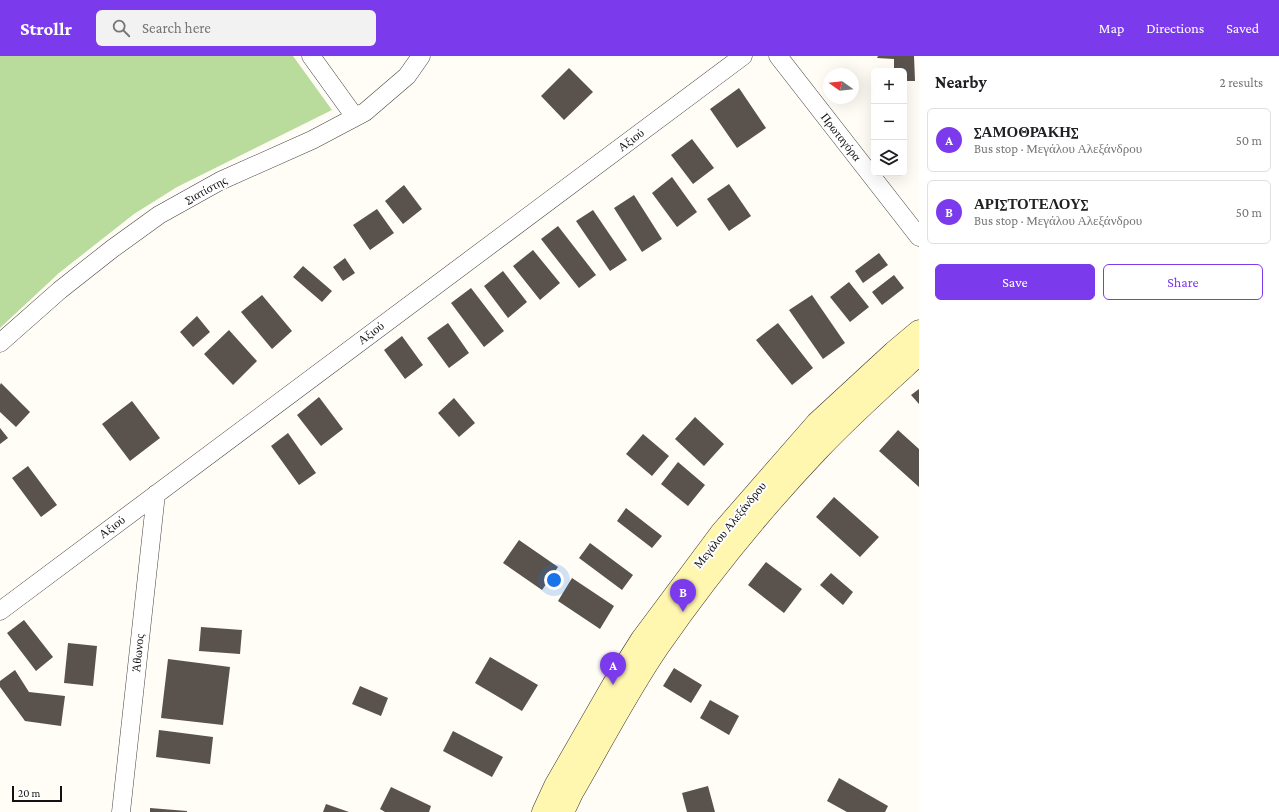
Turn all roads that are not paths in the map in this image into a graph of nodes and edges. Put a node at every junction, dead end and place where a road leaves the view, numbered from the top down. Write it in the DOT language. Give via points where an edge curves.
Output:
graph roads {
  1 [pos="311,56"];
  2 [pos="421,56"];
  3 [pos="743,56"];
  4 [pos="778,56"];
  5 [pos="355,117"];
  6 [pos="919,236"];
  7 [pos="919,331"];
  8 [pos="0,343"];
  9 [pos="919,354"];
  10 [pos="156,494"];
  11 [pos="0,611"];
  12 [pos="121,812"];
  13 [pos="543,812"];
  14 [pos="563,812"];
  1 -- 5 [label="street"];
  2 -- 5 [label="street, Σιατίστης" via="407,76 387,95"];
  3 -- 10 [label="street, Αξιού"];
  4 -- 6 [label="street, Πρωταγόρα"];
  5 -- 8 [label="street, Σιατίστης" via="312,140 220,181 159,214 65,286"];
  7 -- 13 [label="street, Μεγάλου Αλεξάνδρου" via="817,423 721,533 638,646 613,685 555,786"];
  9 -- 14 [label="street, Μεγάλου Αλεξάνδρου" via="818,449 764,508 706,582 657,648"];
  10 -- 11 [label="street, Αξιού"];
  10 -- 12 [label="street, Άθωνος"];
}
